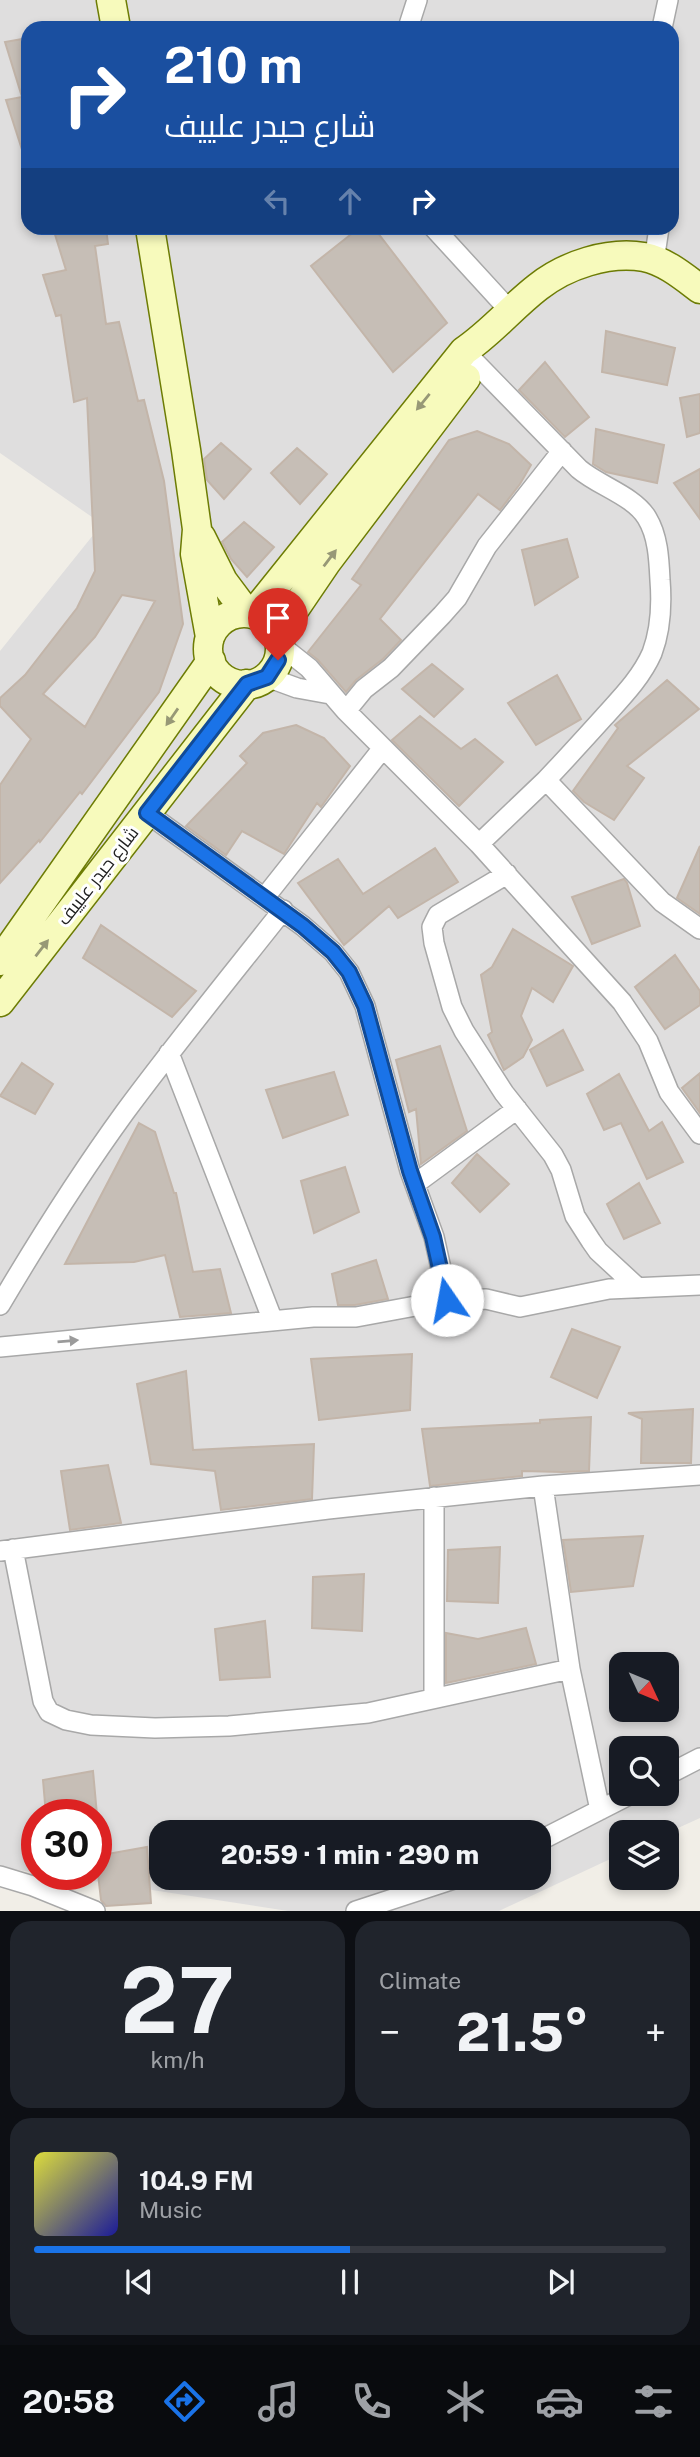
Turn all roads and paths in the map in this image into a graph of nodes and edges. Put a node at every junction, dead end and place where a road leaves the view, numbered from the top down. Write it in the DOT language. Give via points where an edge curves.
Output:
graph roads {
  1 [pos="111,0"];
  2 [pos="417,0"];
  3 [pos="668,0"];
  4 [pos="115,21"];
  5 [pos="410,21"];
  6 [pos="664,21"];
  7 [pos="151,235"];
  8 [pos="440,235"];
  9 [pos="658,235"];
  10 [pos="654,261"];
  11 [pos="700,289"];
  12 [pos="511,312"];
  13 [pos="476,350"];
  14 [pos="562,451"];
  15 [pos="197,528"];
  16 [pos="250,614"];
  17 [pos="279,640"];
  18 [pos="210,649"];
  19 [pos="257,681"];
  20 [pos="330,694"];
  21 [pos="346,711"];
  22 [pos="383,748"];
  23 [pos="547,780"];
  24 [pos="147,813"];
  25 [pos="479,844"];
  26 [pos="507,874"];
  27 [pos="265,897"];
  28 [pos="283,910"];
  29 [pos="700,929"];
  30 [pos="0,961"];
  31 [pos="0,1002"];
  32 [pos="169,1053"];
  33 [pos="517,1109"];
  34 [pos="700,1134"];
  35 [pos="415,1184"];
  36 [pos="700,1284"];
  37 [pos="638,1287"];
  38 [pos="447,1300"];
  39 [pos="0,1305"];
  40 [pos="272,1321"];
  41 [pos="0,1347"];
  42 [pos="700,1475"];
  43 [pos="543,1486"];
  44 [pos="434,1497"];
  45 [pos="7,1550"];
  46 [pos="569,1669"];
  47 [pos="434,1698"];
  48 [pos="700,1758"];
  49 [pos="679,1769"];
  50 [pos="609,1805"];
  51 [pos="600,1810"];
  52 [pos="551,1835"];
  53 [pos="0,1876"];
  54 [pos="420,1890"];
  55 [pos="94,1911"];
  56 [pos="356,1911"];
  1 -- 4 [label="main road"];
  2 -- 5 [label="street"];
  3 -- 6 [label="street"];
  7 -- 15 [label="main road"];
  8 -- 12 [label="street"];
  9 -- 10 [label="street"];
  10 -- 11 [label="main road"];
  10 -- 12 [label="main road" via="627,256 588,262 537,287"];
  12 -- 13 [label="main road"];
  13 -- 14 [label="street"];
  13 -- 16 [label="main road, one-way"];
  17 -- 13 [label="main road, one-way" via="326,564"];
  14 -- 21 [label="street" via="487,546 457,597"];
  14 -- 23 [label="street" via="592,481 624,495 647,517 660,567 660,625 652,654 630,688"];
  15 -- 16 [label="main road" via="223,581"];
  15 -- 18 [label="main road" via="195,554"];
  16 -- 17 [label="main road" via="269,622"];
  16 -- 18 [label="main road" via="225,619 216,627"];
  17 -- 19 [label="main road" via="278,660"];
  17 -- 20 [label="street" via="315,673"];
  18 -- 19 [label="main road" via="215,669 228,681"];
  18 -- 30 [label="main road, شارع حيدر علييف, one-way"];
  19 -- 20 [label="street"];
  19 -- 24 [label="main road, شارع حيدر علييف"];
  20 -- 21 [label="street"];
  21 -- 22 [label="street"];
  22 -- 25 [label="street"];
  22 -- 27 [label="street"];
  23 -- 25 [label="street"];
  23 -- 29 [label="street" via="662,902"];
  24 -- 27 [label="street"];
  31 -- 24 [label="main road, شارع حيدر علييف, one-way"];
  25 -- 26 [label="street"];
  26 -- 33 [label="street" via="438,915 432,927 452,1007"];
  26 -- 34 [label="street" via="635,1018 669,1093"];
  27 -- 28 [label="street"];
  28 -- 32 [label="street"];
  28 -- 35 [label="street" via="333,952 358,988"];
  32 -- 39 [label="street" via="82,1174"];
  32 -- 40 [label="street"];
  33 -- 35 [label="street"];
  33 -- 37 [label="street" via="553,1154 575,1216 591,1241"];
  35 -- 38 [label="street"];
  36 -- 37 [label="street"];
  37 -- 38 [label="street" via="520,1307 486,1299"];
  38 -- 40 [label="street" via="356,1317"];
  41 -- 40 [label="street, one-way"];
  42 -- 43 [label="street"];
  43 -- 44 [label="street"];
  43 -- 46 [label="street"];
  44 -- 45 [label="street"];
  44 -- 47 [label="street"];
  45 -- 47 [label="street" via="43,1701 49,1712 66,1720 155,1728 229,1726 368,1713"];
  46 -- 47 [label="street"];
  46 -- 51 [label="street"];
  48 -- 49 [label="street"];
  50 -- 51 [label="street"];
  51 -- 52 [label="street"];
  53 -- 55 [label="street"];
  54 -- 56 [label="street"];
}
